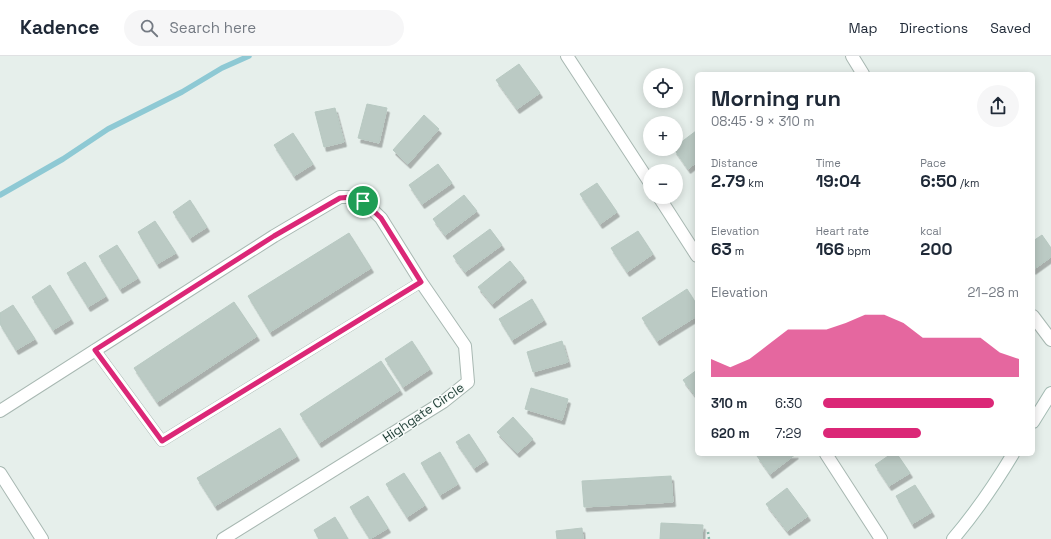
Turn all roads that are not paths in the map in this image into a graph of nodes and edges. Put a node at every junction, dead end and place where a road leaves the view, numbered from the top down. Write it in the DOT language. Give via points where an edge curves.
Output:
graph roads {
  1 [pos="567,56"];
  2 [pos="852,56"];
  3 [pos="862,72"];
  4 [pos="643,172"];
  5 [pos="664,204"];
  6 [pos="695,253"];
  7 [pos="421,282"];
  8 [pos="1035,319"];
  9 [pos="1051,340"];
  10 [pos="95,350"];
  11 [pos="1051,394"];
  12 [pos="0,411"];
  13 [pos="1035,419"];
  14 [pos="827,456"];
  15 [pos="1012,456"];
  16 [pos="0,473"];
  17 [pos="42,539"];
  18 [pos="223,539"];
  19 [pos="881,539"];
  20 [pos="953,539"];
  1 -- 4 [label="street"];
  2 -- 3 [label="street"];
  5 -- 6 [label="street"];
  7 -- 10 [label="street, Highgate Circle" via="381,218 363,201 352,197 340,198 274,236"];
  7 -- 10 [label="lane" via="162,441"];
  7 -- 18 [label="street, Highgate Circle" via="464,346 468,382 443,402"];
  8 -- 9 [label="street"];
  10 -- 12 [label="street, Highgate Circle"];
  11 -- 13 [label="street"];
  14 -- 19 [label="street"];
  15 -- 20 [label="street" via="991,490"];
  16 -- 17 [label="street"];
}
